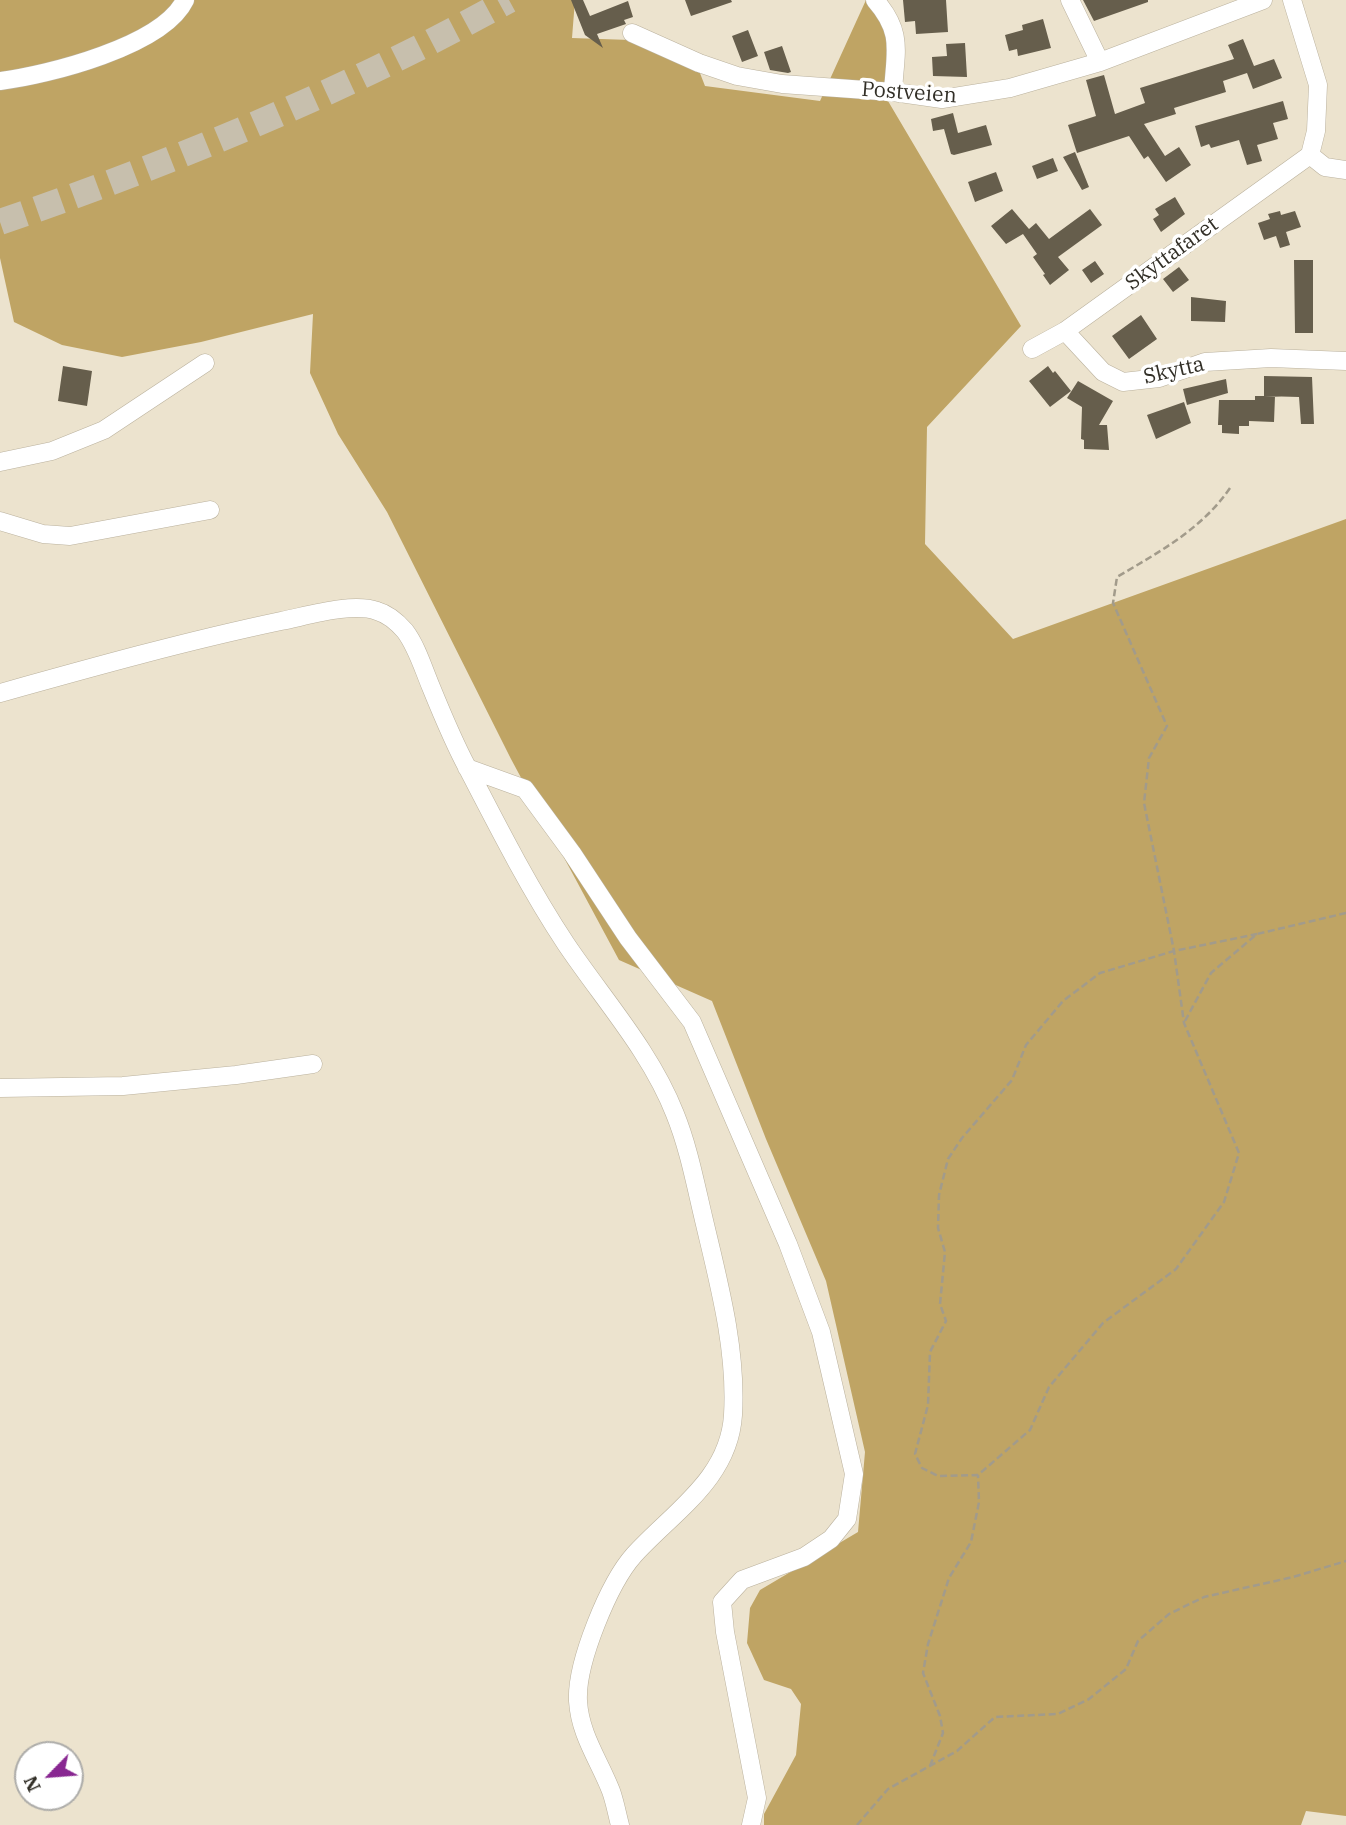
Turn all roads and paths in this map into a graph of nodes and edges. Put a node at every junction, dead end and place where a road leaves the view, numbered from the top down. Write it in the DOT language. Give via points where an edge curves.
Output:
graph roads {
  1 [pos="185,0"];
  2 [pos="875,0"];
  3 [pos="1070,0"];
  4 [pos="1263,0"];
  5 [pos="1292,0"];
  6 [pos="632,33"];
  7 [pos="1100,62"];
  8 [pos="0,81"];
  9 [pos="893,92"];
  10 [pos="1310,155"];
  11 [pos="1346,170"];
  12 [pos="1065,331"];
  13 [pos="1032,349"];
  14 [pos="1346,361"];
  15 [pos="205,363"];
  16 [pos="0,462"];
  17 [pos="1230,488"];
  18 [pos="209,510"];
  19 [pos="0,521"];
  20 [pos="0,694"];
  21 [pos="467,768"];
  22 [pos="1346,913"];
  23 [pos="1257,934"];
  24 [pos="1174,951"];
  25 [pos="1184,1023"];
  26 [pos="313,1064"];
  27 [pos="0,1088"];
  28 [pos="978,1475"];
  29 [pos="1346,1561"];
  30 [pos="929,1768"];
  31 [pos="620,1825"];
  32 [pos="751,1825"];
  33 [pos="857,1825"];
  1 -- 8 [label="street" via="173,18 135,42 61,68"];
  2 -- 9 [label="street" via="896,35"];
  3 -- 7 [label="street"];
  4 -- 7 [label="street, Postveien"];
  5 -- 10 [label="street" via="1318,85"];
  6 -- 9 [label="street, Postveien" via="737,76"];
  7 -- 9 [label="street, Postveien" via="969,97 942,99"];
  10 -- 11 [label="street" via="1325,167"];
  10 -- 12 [label="street, Skyttafaret"];
  12 -- 13 [label="street, Skyttafaret"];
  12 -- 14 [label="street, Skytta" via="1104,372 1123,382 1159,378 1205,362 1271,358"];
  15 -- 16 [label="street" via="104,430 52,452"];
  17 -- 24 [label="path" via="1218,506 1179,540 1116,577 1113,603 1167,726 1149,758 1144,803"];
  18 -- 19 [label="street" via="70,536 43,534"];
  20 -- 21 [label="street" via="207,636 363,608 395,621 407,634"];
  21 -- 31 [label="street" via="555,927 663,1085 693,1175 721,1292 731,1359 733,1421 722,1460 620,1575 582,1667 580,1719 612,1792"];
  21 -- 32 [label="street" via="525,789 628,939 692,1022 821,1332 853,1474 847,1519 831,1539 804,1556 742,1580 722,1602 757,1798"];
  22 -- 23 [label="path"];
  23 -- 24 [label="path"];
  23 -- 25 [label="path" via="1211,973"];
  24 -- 25 [label="path"];
  24 -- 28 [label="path" via="1100,973 1063,1001 1026,1045 1012,1080 948,1159 939,1195 938,1228 945,1252 940,1304 946,1321 930,1352 928,1405 915,1454 922,1468 938,1475"];
  25 -- 28 [label="path" via="1239,1153 1224,1202 1176,1269 1102,1323 1049,1387 1030,1430"];
  26 -- 27 [label="street" via="123,1087"];
  28 -- 30 [label="path" via="979,1502 971,1542 949,1578 928,1644 923,1674 943,1733"];
  29 -- 30 [label="path" via="1204,1597 1169,1614 1138,1641 1126,1669 1089,1699 1058,1714 995,1717 957,1751"];
  30 -- 33 [label="path" via="888,1789"];
}
